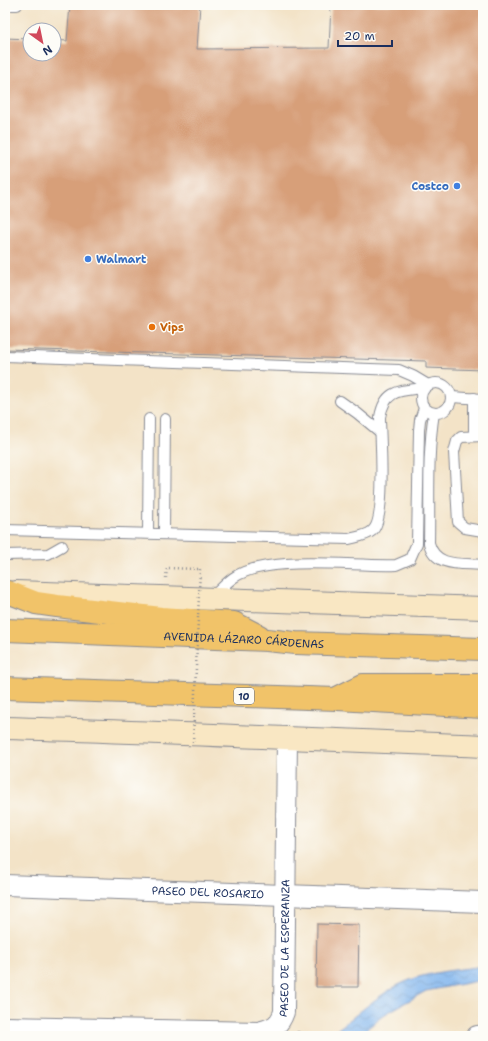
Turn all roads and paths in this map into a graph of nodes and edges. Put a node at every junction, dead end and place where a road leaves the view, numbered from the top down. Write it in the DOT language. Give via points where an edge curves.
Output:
graph roads {
  1 [pos="9,5"];
  2 [pos="17,5"];
  3 [pos="5,356"];
  4 [pos="426,387"];
  5 [pos="451,397"];
  6 [pos="478,398"];
  7 [pos="340,401"];
  8 [pos="424,408"];
  9 [pos="434,413"];
  10 [pos="149,419"];
  11 [pos="165,419"];
  12 [pos="380,432"];
  13 [pos="479,435"];
  14 [pos="5,530"];
  15 [pos="483,531"];
  16 [pos="148,533"];
  17 [pos="164,533"];
  18 [pos="62,546"];
  19 [pos="5,555"];
  20 [pos="483,565"];
  21 [pos="7,592"];
  22 [pos="164,596"];
  23 [pos="211,599"];
  24 [pos="483,608"];
  25 [pos="5,630"];
  26 [pos="267,640"];
  27 [pos="483,648"];
  28 [pos="483,685"];
  29 [pos="5,688"];
  30 [pos="337,699"];
  31 [pos="483,707"];
  32 [pos="5,728"];
  33 [pos="287,739"];
  34 [pos="193,742"];
  35 [pos="483,746"];
  36 [pos="5,885"];
  37 [pos="285,894"];
  38 [pos="483,902"];
  39 [pos="5,1027"];
  40 [pos="298,1027"];
  41 [pos="483,1035"];
  42 [pos="298,1036"];
  43 [pos="478,1036"];
  1 -- 2 [label="lane"];
  3 -- 4 [label="lane" via="394,370 407,373"];
  4 -- 5 [label="lane" via="433,383 442,384"];
  4 -- 8 [label="lane" via="421,397"];
  4 -- 12 [label="lane" via="389,396 381,408"];
  5 -- 6 [label="lane"];
  5 -- 9 [label="lane" via="448,408"];
  6 -- 13 [label="lane"];
  7 -- 12 [label="lane"];
  8 -- 9 [label="lane"];
  8 -- 23 [label="lane" via="419,430 417,543 410,559 396,565 289,563 264,566 233,578"];
  9 -- 20 [label="lane" via="429,466 431,551 443,561"];
  10 -- 16 [label="lane"];
  11 -- 17 [label="lane"];
  12 -- 17 [label="lane" via="381,498 378,522 372,531 349,539"];
  13 -- 15 [label="lane" via="461,437 455,447 457,515 458,522 465,528"];
  14 -- 16 [label="lane"];
  16 -- 17 [label="lane"];
  18 -- 19 [label="lane" via="48,554"];
  21 -- 22 [label="street"];
  21 -- 26 [label="highway" via="36,603 57,606 161,618 234,623"];
  22 -- 23 [label="street"];
  22 -- 34 [label="path, bridge" via="167,568 200,569"];
  23 -- 24 [label="street"];
  25 -- 26 [label="highway, AVENIDA LÁZARO CÁRDENAS"];
  26 -- 27 [label="highway, AVENIDA LÁZARO CÁRDENAS"];
  28 -- 30 [label="highway" via="363,685"];
  29 -- 30 [label="highway, 10"];
  30 -- 31 [label="highway, 10"];
  32 -- 33 [label="street"];
  33 -- 35 [label="street"];
  33 -- 37 [label="street, PASEO DE LA ESPERANZA"];
  36 -- 37 [label="street, PASEO DEL ROSARIO"];
  37 -- 38 [label="street, PASEO DEL ROSARIO"];
  37 -- 39 [label="street, PASEO DE LA ESPERANZA" via="284,1012 280,1022 270,1028 258,1032"];
  40 -- 42 [label="path"];
  41 -- 43 [label="street"];
}
